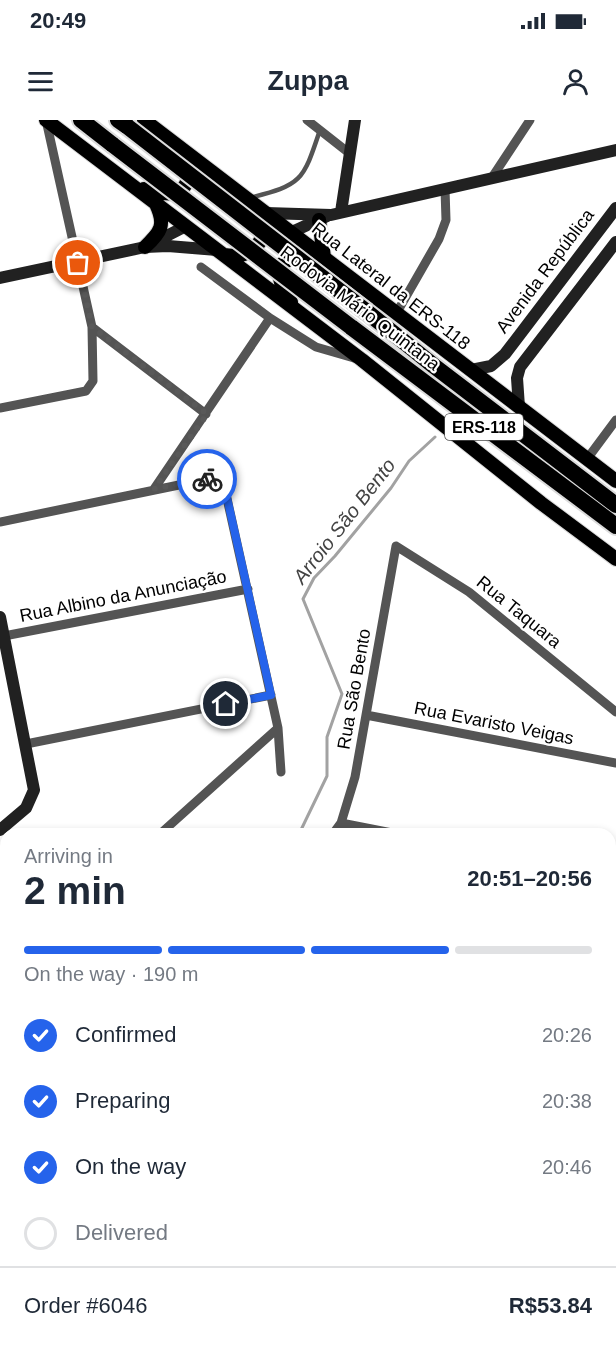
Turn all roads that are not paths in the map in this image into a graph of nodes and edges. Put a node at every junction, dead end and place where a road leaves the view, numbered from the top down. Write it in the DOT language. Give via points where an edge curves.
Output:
graph roads {
  1 [pos="46,120"];
  2 [pos="81,120"];
  3 [pos="144,120"];
  4 [pos="307,120"];
  5 [pos="355,120"];
  6 [pos="530,120"];
  7 [pos="123,124"];
  8 [pos="320,130"];
  9 [pos="165,136"];
  10 [pos="616,150"];
  11 [pos="349,153"];
  12 [pos="491,179"];
  13 [pos="131,183"];
  14 [pos="445,189"];
  15 [pos="155,202"];
  16 [pos="257,206"];
  17 [pos="616,208"];
  18 [pos="207,215"];
  19 [pos="330,216"];
  20 [pos="186,226"];
  21 [pos="292,232"];
  22 [pos="616,242"];
  23 [pos="259,245"];
  24 [pos="145,247"];
  25 [pos="217,249"];
  26 [pos="580,255"];
  27 [pos="324,257"];
  28 [pos="78,263"];
  29 [pos="201,267"];
  30 [pos="596,268"];
  31 [pos="342,272"];
  32 [pos="0,278"];
  33 [pos="396,314"];
  34 [pos="304,317"];
  35 [pos="270,318"];
  36 [pos="532,318"];
  37 [pos="92,327"];
  38 [pos="549,329"];
  39 [pos="362,360"];
  40 [pos="471,370"];
  41 [pos="519,407"];
  42 [pos="0,408"];
  43 [pos="207,414"];
  44 [pos="616,420"];
  45 [pos="587,459"];
  46 [pos="616,481"];
  47 [pos="154,489"];
  48 [pos="616,505"];
  49 [pos="0,522"];
  50 [pos="616,526"];
  51 [pos="396,546"];
  52 [pos="616,559"];
  53 [pos="248,589"];
  54 [pos="0,617"];
  55 [pos="4,636"];
  56 [pos="271,695"];
  57 [pos="616,712"];
  58 [pos="366,715"];
  59 [pos="278,729"];
  60 [pos="26,744"];
  61 [pos="616,763"];
  62 [pos="281,772"];
  63 [pos="341,823"];
  64 [pos="2,828"];
  65 [pos="167,828"];
  66 [pos="337,828"];
  67 [pos="366,828"];
  1 -- 13 [label="main road"];
  1 -- 28 [label="street"];
  2 -- 50 [label="highway, Rodovia Mário Quintana / ERS-118, bridge"];
  3 -- 9 [label="main road, Rua Lateral da ERS-118"];
  4 -- 8 [label="street"];
  5 -- 11 [label="street"];
  6 -- 12 [label="street"];
  7 -- 48 [label="highway, Rodovia Mário Quintana / ERS-118, bridge"];
  8 -- 11 [label="street"];
  8 -- 16 [label="lane" via="300,178"];
  9 -- 13 [label="main road" via="187,168 185,188 176,194 165,194"];
  9 -- 16 [label="main road, Rua Lateral da ERS-118"];
  10 -- 12 [label="street"];
  11 -- 19 [label="street"];
  12 -- 14 [label="street"];
  13 -- 15 [label="main road"];
  14 -- 19 [label="street"];
  14 -- 33 [label="street" via="446,220 439,239"];
  15 -- 20 [label="main road"];
  15 -- 24 [label="main road" via="162,225"];
  16 -- 18 [label="main road" via="223,199"];
  16 -- 19 [label="street"];
  16 -- 21 [label="main road, Rua Lateral da ERS-118"];
  16 -- 23 [label="main road" via="265,226"];
  17 -- 26 [label="street, Avenida República"];
  18 -- 20 [label="main road"];
  18 -- 25 [label="main road" via="206,234"];
  19 -- 21 [label="street"];
  19 -- 27 [label="main road"];
  20 -- 24 [label="street"];
  20 -- 25 [label="main road"];
  21 -- 23 [label="main road"];
  21 -- 27 [label="main road, Rua Lateral da ERS-118"];
  22 -- 30 [label="street"];
  23 -- 25 [label="main road" via="243,255"];
  24 -- 25 [label="street"];
  24 -- 28 [label="street"];
  25 -- 34 [label="main road"];
  26 -- 30 [label="street"];
  26 -- 36 [label="street, Avenida República"];
  27 -- 31 [label="main road, Rua Lateral da ERS-118"];
  28 -- 32 [label="street"];
  28 -- 37 [label="street"];
  29 -- 35 [label="street"];
  30 -- 38 [label="street"];
  31 -- 33 [label="main road, Rua Lateral da ERS-118"];
  31 -- 34 [label="main road" via="302,257 284,262 279,268 281,286"];
  33 -- 40 [label="main road, Rua Lateral da ERS-118"];
  34 -- 39 [label="main road"];
  35 -- 39 [label="street" via="316,347"];
  35 -- 43 [label="street"];
  36 -- 38 [label="street"];
  36 -- 40 [label="street, Avenida República" via="496,362"];
  37 -- 42 [label="street" via="93,381 86,391"];
  37 -- 43 [label="street"];
  38 -- 41 [label="street" via="520,367"];
  39 -- 52 [label="main road"];
  40 -- 41 [label="main road, Rua Lateral da ERS-118"];
  41 -- 45 [label="main road, Rua Lateral da ERS-118"];
  43 -- 47 [label="street"];
  44 -- 45 [label="street"];
  45 -- 46 [label="main road, Rua Lateral da ERS-118"];
  47 -- 49 [label="street"];
  47 -- 53 [label="street" via="208,479 224,484"];
  51 -- 57 [label="street, Rua Taquara" via="469,592"];
  51 -- 58 [label="street, Rua São Bento"];
  53 -- 55 [label="street, Rua Albino da Anunciação"];
  53 -- 56 [label="street"];
  54 -- 55 [label="street"];
  55 -- 60 [label="street"];
  56 -- 59 [label="street"];
  56 -- 60 [label="street"];
  58 -- 61 [label="street, Rua Evaristo Veigas"];
  58 -- 63 [label="street, Rua São Bento" via="355,777"];
  59 -- 62 [label="street"];
  59 -- 65 [label="street"];
  60 -- 64 [label="street" via="34,790 26,808"];
  63 -- 66 [label="street, Rua São Bento"];
  63 -- 67 [label="street"];
}
